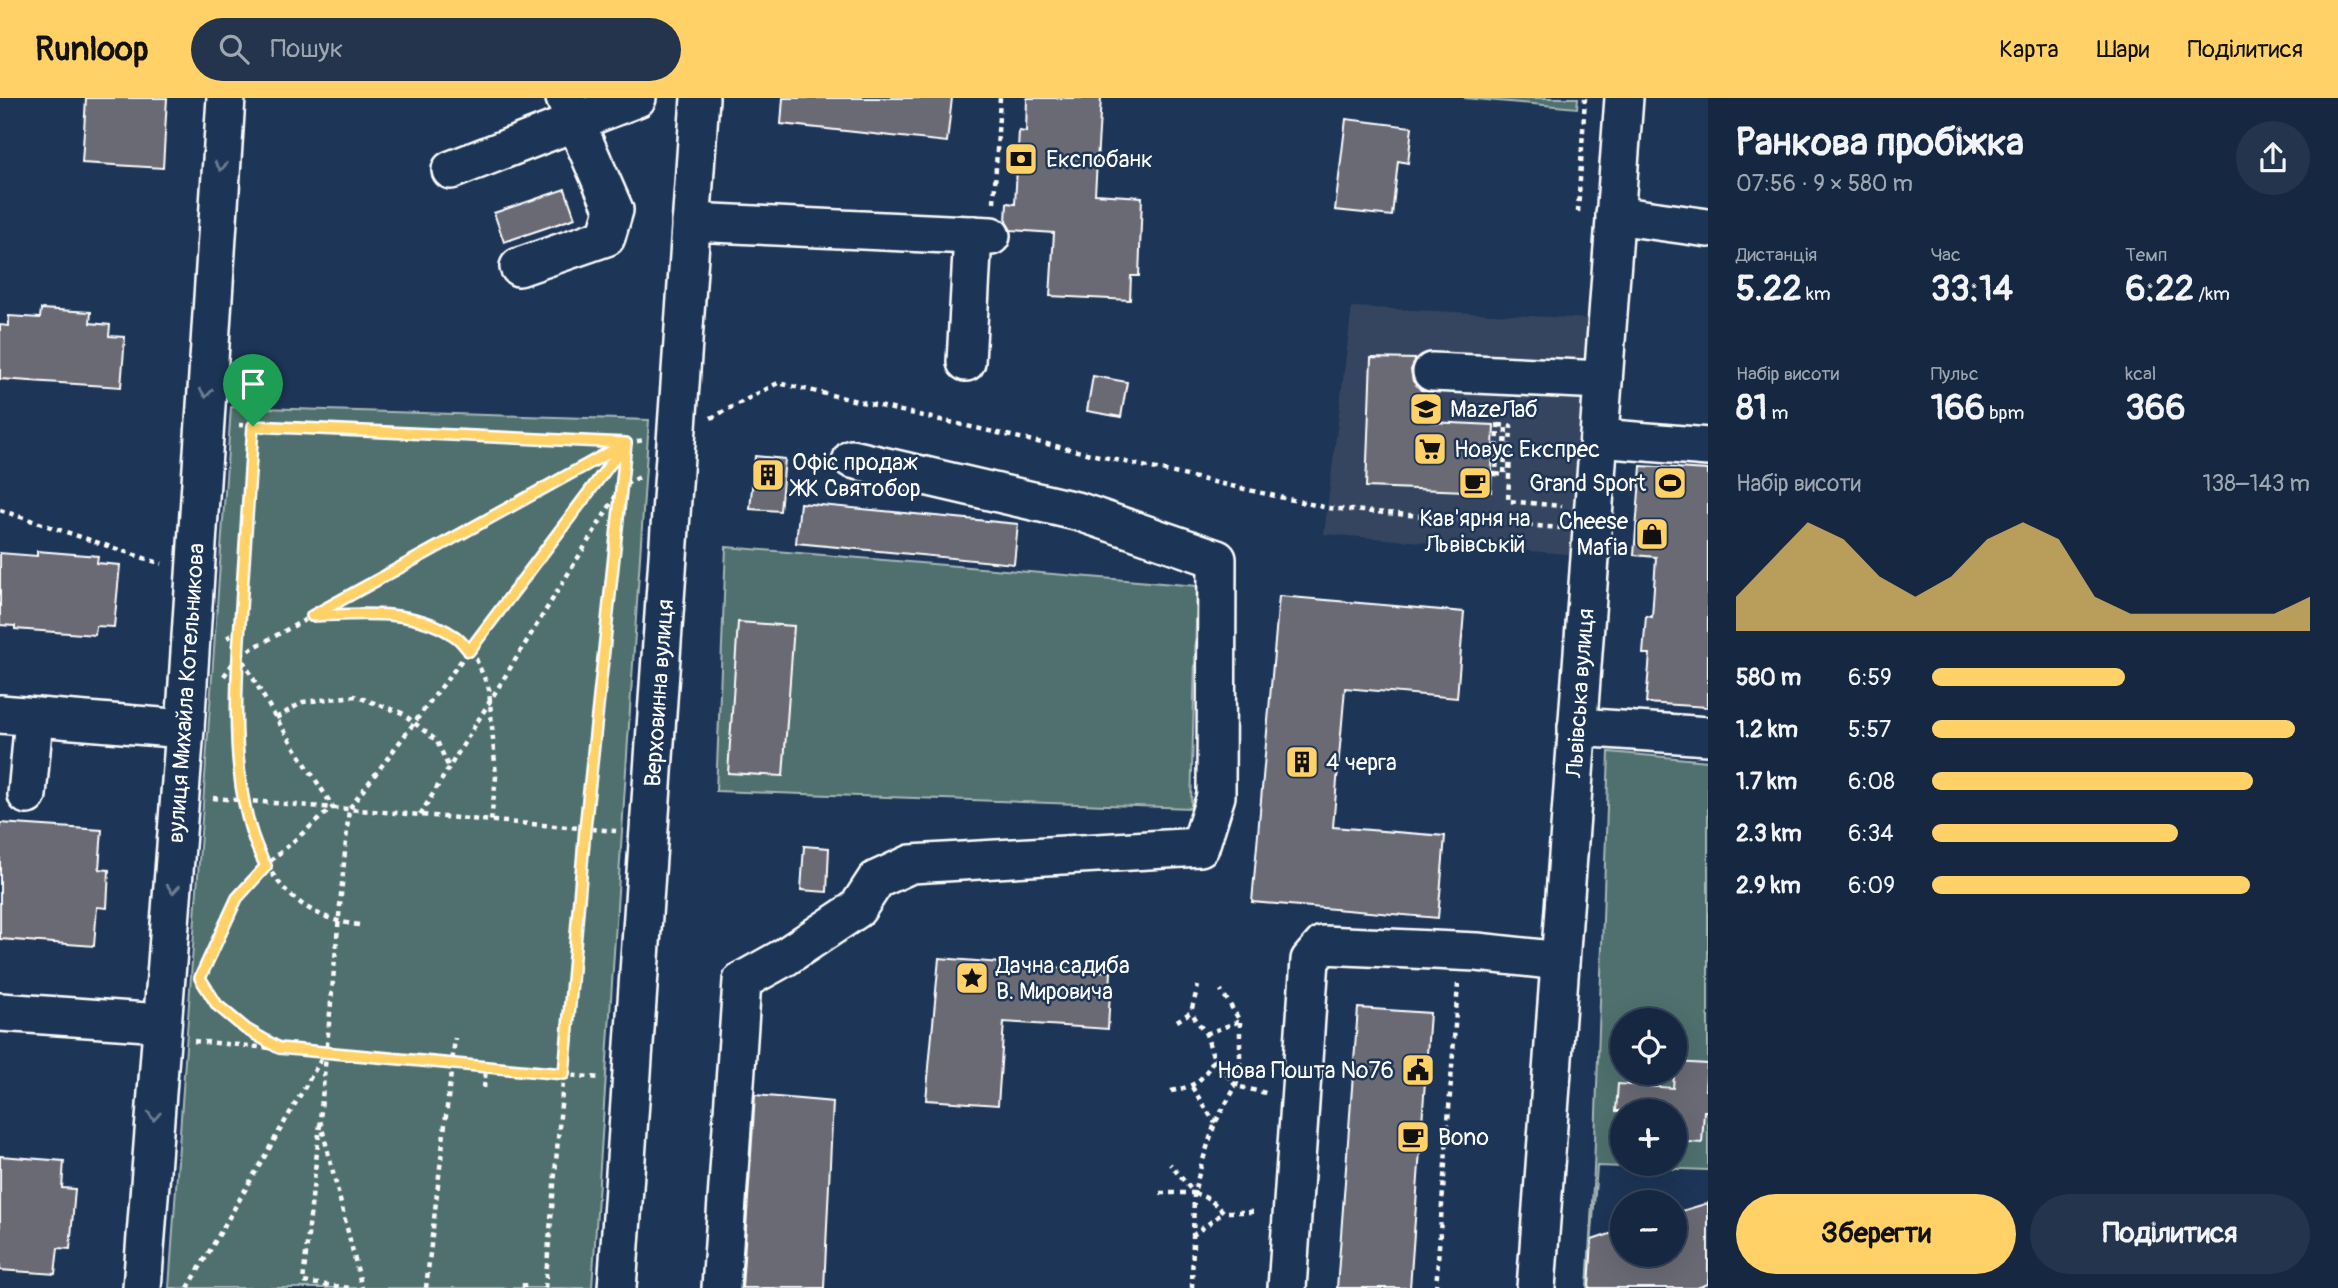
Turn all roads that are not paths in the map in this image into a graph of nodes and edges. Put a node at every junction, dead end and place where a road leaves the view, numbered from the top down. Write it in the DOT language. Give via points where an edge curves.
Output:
graph roads {
  1 [pos="226,98"];
  2 [pos="637,98"];
  3 [pos="701,98"];
  4 [pos="1624,98"];
  5 [pos="569,110"];
  6 [pos="451,170"];
  7 [pos="1615,215"];
  8 [pos="691,222"];
  9 [pos="1708,228"];
  10 [pos="519,267"];
  11 [pos="966,362"];
  12 [pos="1433,372"];
  13 [pos="1708,427"];
  14 [pos="1691,446"];
  15 [pos="1593,456"];
  16 [pos="852,459"];
  17 [pos="1640,464"];
  18 [pos="17,716"];
  19 [pos="186,717"];
  20 [pos="1577,727"];
  21 [pos="1708,736"];
  22 [pos="27,795"];
  23 [pos="1560,961"];
  24 [pos="0,1012"];
  25 [pos="177,1032"];
  26 [pos="142,1288"];
  27 [pos="617,1288"];
  28 [pos="721,1288"];
  29 [pos="1287,1288"];
  30 [pos="1536,1288"];
  1 -- 19 [label="street, вулиця Михайла Котельникова, one-way"];
  2 -- 5 [label="street"];
  3 -- 8 [label="street, Верховинна вулиця"];
  4 -- 7 [label="street, Львівська вулиця"];
  5 -- 6 [label="street"];
  5 -- 10 [label="street" via="614,210 607,237"];
  7 -- 9 [label="street"];
  7 -- 15 [label="street, Львівська вулиця"];
  8 -- 11 [label="street" via="982,235"];
  8 -- 27 [label="street, Верховинна вулиця"];
  12 -- 15 [label="street"];
  13 -- 14 [label="street"];
  14 -- 15 [label="street"];
  15 -- 17 [label="street"];
  15 -- 20 [label="street, Львівська вулиця"];
  16 -- 28 [label="street" via="1080,512 1217,559 1216,796 1200,847 911,864 876,880 857,909 742,981"];
  18 -- 19 [label="street"];
  18 -- 22 [label="street"];
  19 -- 25 [label="street, вулиця Михайла Котельникова, one-way"];
  20 -- 21 [label="street"];
  20 -- 23 [label="street, Львівська вулиця"];
  23 -- 29 [label="street" via="1323,945 1310,960"];
  23 -- 30 [label="street, Львівська вулиця"];
  24 -- 25 [label="street"];
  25 -- 26 [label="street, вулиця Михайла Котельникова, one-way"];
}
